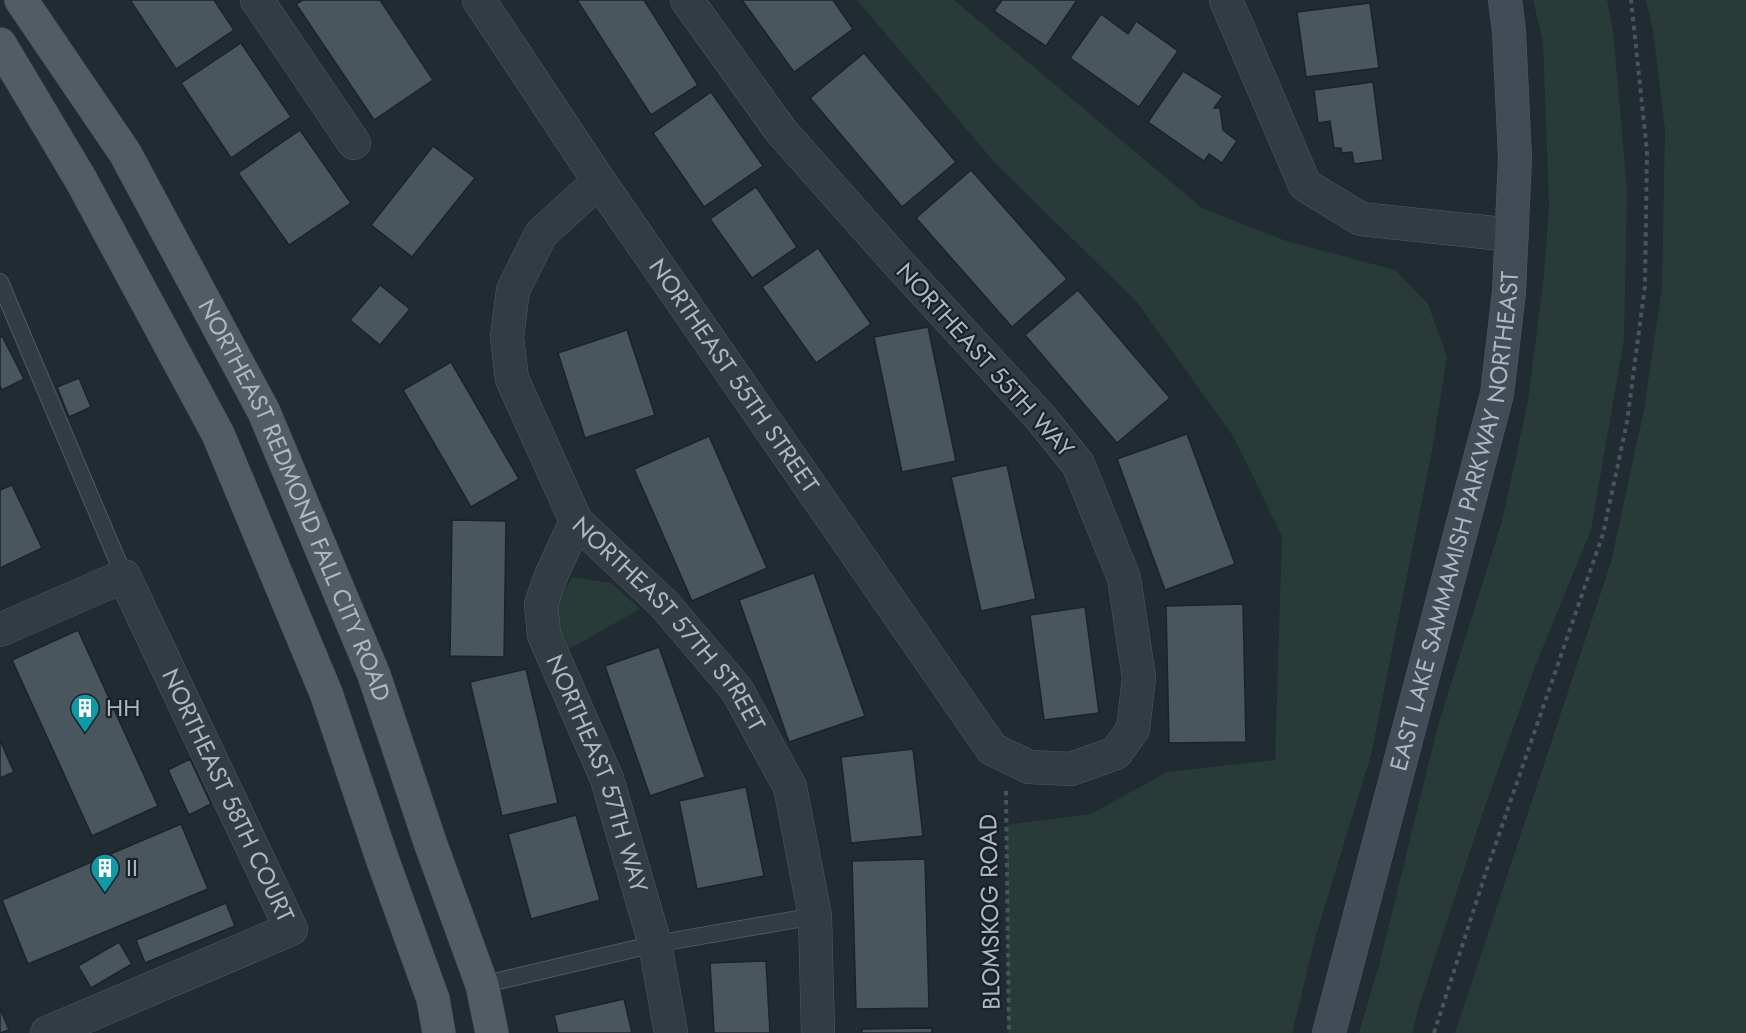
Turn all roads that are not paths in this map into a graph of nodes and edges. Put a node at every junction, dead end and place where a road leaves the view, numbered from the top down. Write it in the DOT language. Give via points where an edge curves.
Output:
graph roads {
  1 [pos="21,0"];
  2 [pos="256,0"];
  3 [pos="479,0"];
  4 [pos="687,0"];
  5 [pos="1226,0"];
  6 [pos="1505,0"];
  7 [pos="0,44"];
  8 [pos="354,143"];
  9 [pos="598,181"];
  10 [pos="1512,235"];
  11 [pos="0,282"];
  12 [pos="576,521"];
  13 [pos="124,576"];
  14 [pos="0,630"];
  15 [pos="992,748"];
  16 [pos="815,916"];
  17 [pos="655,944"];
  18 [pos="482,986"];
  19 [pos="47,1033"];
  20 [pos="439,1033"];
  21 [pos="492,1033"];
  22 [pos="671,1033"];
  23 [pos="818,1033"];
  24 [pos="1329,1033"];
  1 -- 18 [label="main road, NORTHEAST REDMOND FALL CITY ROAD" via="125,153 264,412 374,675"];
  2 -- 8 [label="street"];
  3 -- 9 [label="street, NORTHEAST 55TH STREET"];
  4 -- 15 [label="street, NORTHEAST 55TH WAY" via="781,131 1041,417 1078,464 1124,578 1139,678 1133,729 1116,753 1071,769 1029,767"];
  5 -- 10 [label="street" via="1305,185 1361,219"];
  6 -- 10 [label="main road, EAST LAKE SAMMAMISH PARKWAY NORTHEAST" via="1515,158"];
  7 -- 20 [label="main road, NORTHEAST REDMOND FALL CITY ROAD" via="81,180 218,434 326,693 433,999"];
  9 -- 12 [label="street, NORTHEAST 57TH STREET" via="541,234 513,290 507,337 512,379"];
  9 -- 15 [label="street, NORTHEAST 55TH STREET"];
  10 -- 24 [label="main road, EAST LAKE SAMMAMISH PARKWAY NORTHEAST" via="1497,394"];
  11 -- 13 [label="lane"];
  12 -- 16 [label="street, NORTHEAST 57TH STREET" via="664,604 737,690 790,787"];
  12 -- 17 [label="street, NORTHEAST 57TH WAY" via="541,604 544,635 607,779"];
  13 -- 14 [label="street"];
  13 -- 19 [label="street, NORTHEAST 58TH COURT" via="291,929"];
  16 -- 17 [label="lane"];
  16 -- 23 [label="street, NORTHEAST 57TH STREET"];
  17 -- 18 [label="lane"];
  17 -- 22 [label="street, NORTHEAST 57TH WAY"];
  18 -- 21 [label="main road, NORTHEAST REDMOND FALL CITY ROAD"];
}
